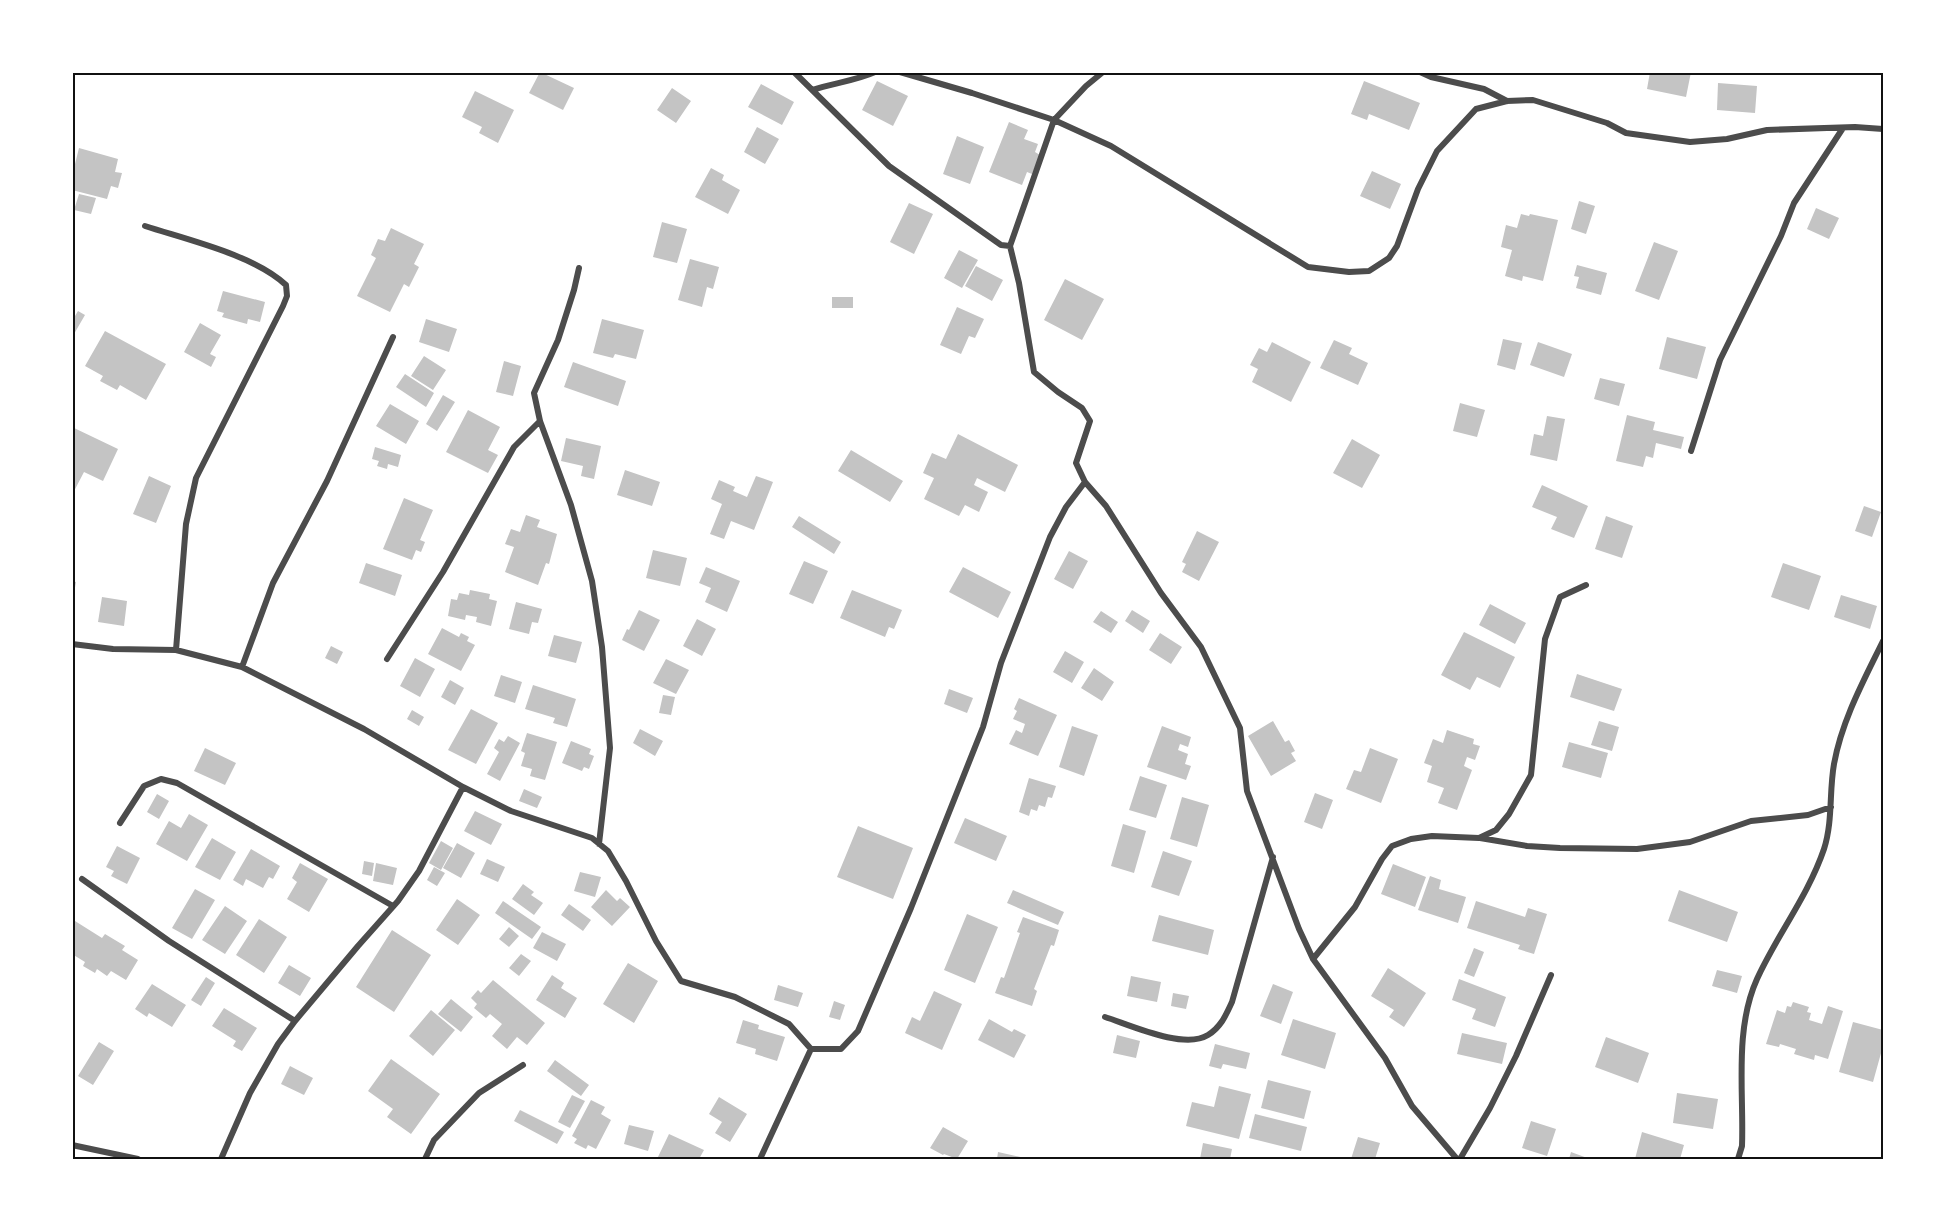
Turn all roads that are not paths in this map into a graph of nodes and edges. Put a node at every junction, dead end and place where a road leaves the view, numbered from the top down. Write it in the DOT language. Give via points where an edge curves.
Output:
graph roads {
  1 [pos="794,72"];
  2 [pos="875,72"];
  3 [pos="900,72"];
  4 [pos="1103,72"];
  5 [pos="1420,72"];
  6 [pos="812,90"];
  7 [pos="1507,101"];
  8 [pos="1054,120"];
  9 [pos="1843,128"];
  10 [pos="1883,129"];
  11 [pos="145,226"];
  12 [pos="1010,246"];
  13 [pos="579,268"];
  14 [pos="393,337"];
  15 [pos="540,421"];
  16 [pos="1691,451"];
  17 [pos="1085,482"];
  18 [pos="1586,585"];
  19 [pos="1883,641"];
  20 [pos="72,644"];
  21 [pos="176,650"];
  22 [pos="387,659"];
  23 [pos="242,668"];
  24 [pos="463,787"];
  25 [pos="1831,807"];
  26 [pos="120,823"];
  27 [pos="1479,838"];
  28 [pos="599,844"];
  29 [pos="1274,857"];
  30 [pos="82,879"];
  31 [pos="393,906"];
  32 [pos="1313,959"];
  33 [pos="1551,975"];
  34 [pos="1105,1017"];
  35 [pos="295,1021"];
  36 [pos="811,1049"];
  37 [pos="523,1065"];
  38 [pos="72,1145"];
  39 [pos="138,1159"];
  40 [pos="221,1159"];
  41 [pos="425,1159"];
  42 [pos="760,1159"];
  43 [pos="1459,1159"];
  44 [pos="1738,1159"];
  1 -- 6 [label="street"];
  2 -- 6 [label="street"];
  3 -- 8 [label="street"];
  4 -- 8 [label="street"];
  5 -- 7 [label="street" via="1484,89"];
  6 -- 12 [label="street" via="889,166 1001,245"];
  7 -- 8 [label="street" via="1476,109 1437,152 1389,258 1369,271 1349,272 1308,267 1111,146"];
  7 -- 9 [label="street" via="1533,100 1607,123 1626,133 1690,142 1767,130"];
  8 -- 12 [label="street"];
  9 -- 10 [label="street"];
  9 -- 16 [label="street" via="1794,203 1720,360"];
  11 -- 21 [label="street" via="273,273 286,285 287,296 196,478 186,524"];
  12 -- 17 [label="street" via="1034,372 1082,408 1090,421 1076,463"];
  13 -- 15 [label="street" via="558,340 534,393"];
  14 -- 23 [label="street" via="327,481 273,583"];
  15 -- 22 [label="street" via="514,447 443,572"];
  15 -- 28 [label="street" via="571,505 589,570 602,647 610,748"];
  17 -- 29 [label="street" via="1106,506 1201,647 1240,728 1247,790"];
  17 -- 36 [label="street" via="1050,537 1001,663 983,727 858,1031 841,1049"];
  18 -- 27 [label="street" via="1560,597 1545,639 1532,774 1496,830"];
  19 -- 25 [label="street" via="1854,700 1840,740"];
  20 -- 21 [label="street"];
  21 -- 23 [label="street"];
  23 -- 24 [label="street" via="364,729"];
  24 -- 28 [label="street" via="511,811 592,838"];
  24 -- 31 [label="street" via="419,871"];
  25 -- 27 [label="street" via="1808,815 1750,821 1690,842 1637,849 1527,846"];
  25 -- 44 [label="street" via="1829,829 1815,872 1757,980 1749,1003 1744,1031 1742,1146"];
  26 -- 31 [label="street" via="144,786 161,779 177,783"];
  27 -- 32 [label="street" via="1432,836 1392,846 1355,907"];
  28 -- 36 [label="street" via="608,851 626,881 681,981 735,997 789,1024"];
  29 -- 32 [label="street"];
  29 -- 34 [label="street" via="1232,1002 1221,1024 1207,1036 1183,1041"];
  30 -- 35 [label="street" via="169,941"];
  31 -- 35 [label="street"];
  32 -- 43 [label="street" via="1385,1058 1412,1106"];
  33 -- 43 [label="street" via="1490,1108"];
  35 -- 40 [label="street" via="250,1093"];
  36 -- 42 [label="street"];
  37 -- 41 [label="street" via="479,1093 434,1140"];
  38 -- 39 [label="street"];
}
